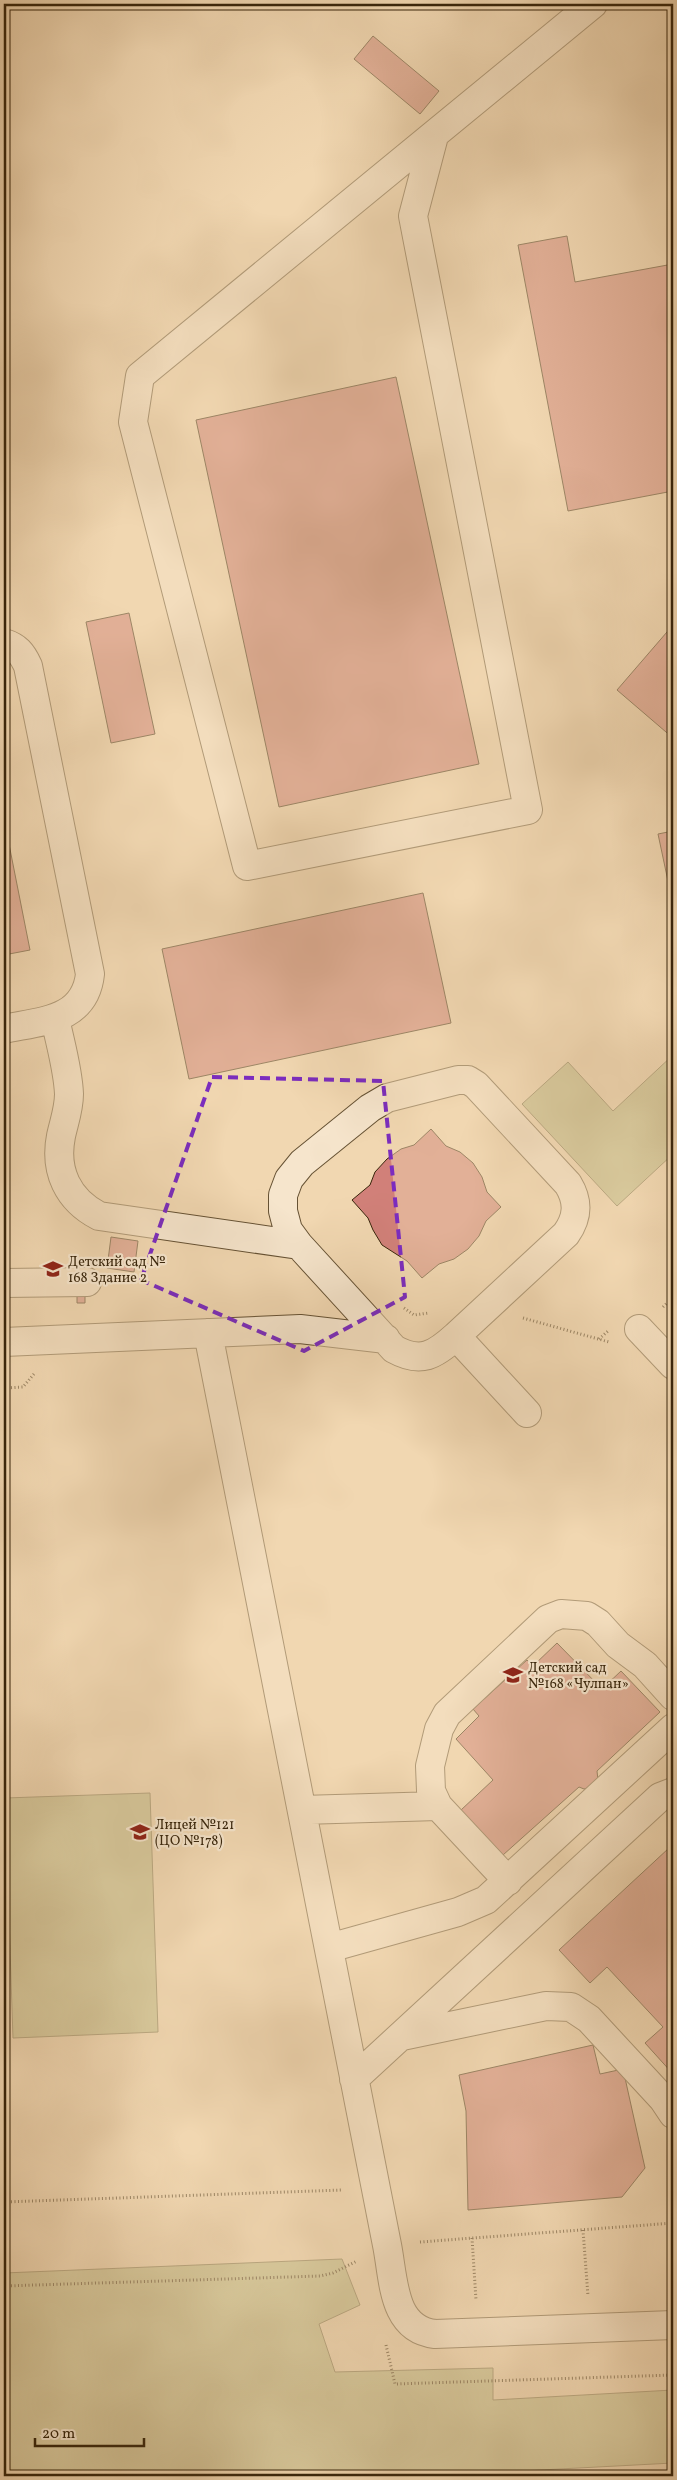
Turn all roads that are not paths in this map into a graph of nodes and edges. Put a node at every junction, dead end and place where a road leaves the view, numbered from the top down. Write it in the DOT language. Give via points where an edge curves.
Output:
graph roads {
  1 [pos="594,4"];
  2 [pos="434,136"];
  3 [pos="4,643"];
  4 [pos="55,1018"];
  5 [pos="4,1029"];
  6 [pos="299,1245"];
  7 [pos="87,1282"];
  8 [pos="4,1283"];
  9 [pos="639,1329"];
  10 [pos="208,1333"];
  11 [pos="456,1336"];
  12 [pos="386,1339"];
  13 [pos="4,1342"];
  14 [pos="673,1365"];
  15 [pos="527,1413"];
  16 [pos="673,1696"];
  17 [pos="673,1728"];
  18 [pos="673,1792"];
  19 [pos="438,1806"];
  20 [pos="302,1810"];
  21 [pos="508,1881"];
  22 [pos="329,1948"];
  23 [pos="401,2036"];
  24 [pos="354,2079"];
  25 [pos="673,2114"];
  26 [pos="673,2325"];
  1 -- 2 [label="lane"];
  2 -- 2 [label="lane" via="413,216 528,810 247,866 133,422 140,376"];
  3 -- 4 [label="lane" via="16,647 28,666 90,974 84,998 74,1009"];
  4 -- 5 [label="lane"];
  4 -- 6 [label="lane" via="69,1091 60,1146 61,1166 64,1184 77,1202 99,1216"];
  6 -- 11 [label="lane" via="288,1230 283,1203 289,1179 302,1163 378,1102 398,1094 468,1080 568,1184 576,1204 574,1223 566,1234"];
  6 -- 12 [label="lane"];
  7 -- 8 [label="lane"];
  9 -- 14 [label="lane"];
  10 -- 12 [label="lane" via="314,1329"];
  10 -- 13 [label="lane"];
  10 -- 20 [label="lane"];
  11 -- 12 [label="lane" via="441,1350 430,1356 418,1357 394,1349"];
  11 -- 15 [label="lane"];
  16 -- 19 [label="lane" via="645,1665 586,1616 561,1614 548,1619 447,1714 430,1766 431,1791"];
  17 -- 21 [label="lane"];
  18 -- 23 [label="lane" via="660,1797"];
  19 -- 20 [label="lane"];
  19 -- 21 [label="lane"];
  20 -- 22 [label="lane"];
  21 -- 22 [label="lane" via="486,1900 468,1908"];
  22 -- 24 [label="lane"];
  23 -- 24 [label="lane"];
  23 -- 25 [label="lane" via="546,2006 570,2007 589,2019"];
  24 -- 26 [label="lane" via="399,2304 408,2323 424,2332"];
}
